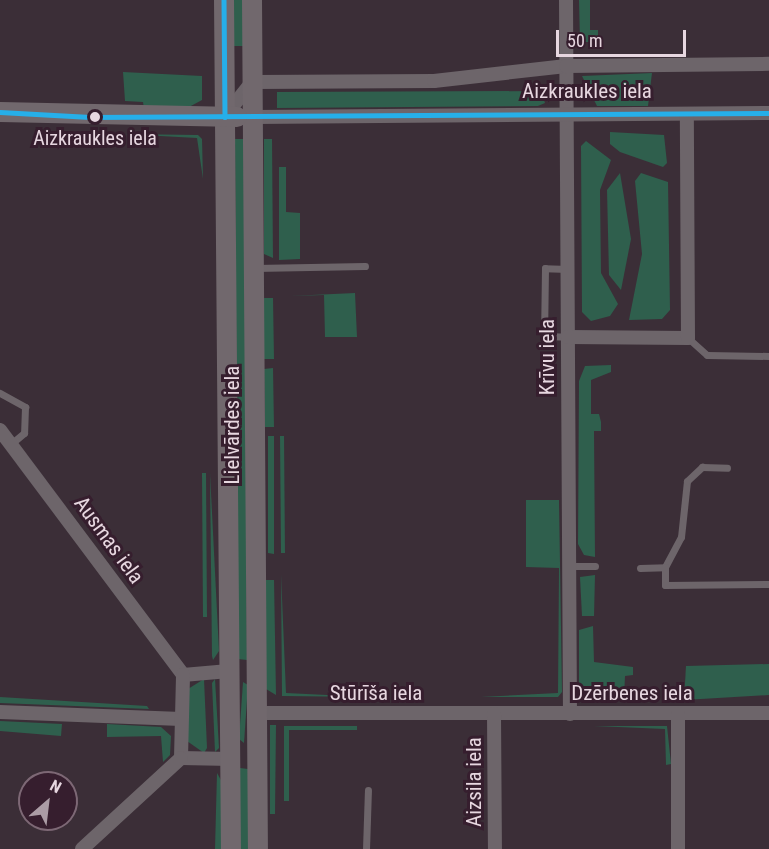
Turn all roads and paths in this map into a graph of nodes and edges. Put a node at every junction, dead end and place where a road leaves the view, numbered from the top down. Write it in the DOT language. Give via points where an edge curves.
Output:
graph roads {
  1 [pos="224,0"];
  2 [pos="252,0"];
  3 [pos="566,0"];
  4 [pos="769,64"];
  5 [pos="566,66"];
  6 [pos="252,82"];
  7 [pos="0,112"];
  8 [pos="769,113"];
  9 [pos="687,114"];
  10 [pos="567,116"];
  11 [pos="225,117"];
  12 [pos="253,117"];
  13 [pos="365,266"];
  14 [pos="255,267"];
  15 [pos="568,269"];
  16 [pos="568,337"];
  17 [pos="688,338"];
  18 [pos="769,356"];
  19 [pos="0,393"];
  20 [pos="0,430"];
  21 [pos="12,443"];
  22 [pos="728,468"];
  23 [pos="569,566"];
  24 [pos="595,566"];
  25 [pos="665,567"];
  26 [pos="640,568"];
  27 [pos="769,584"];
  28 [pos="230,671"];
  29 [pos="257,672"];
  30 [pos="183,675"];
  31 [pos="0,712"];
  32 [pos="257,713"];
  33 [pos="769,713"];
  34 [pos="494,714"];
  35 [pos="570,714"];
  36 [pos="678,714"];
  37 [pos="181,719"];
  38 [pos="181,758"];
  39 [pos="231,759"];
  40 [pos="257,760"];
  41 [pos="368,790"];
  42 [pos="82,849"];
  43 [pos="231,849"];
  44 [pos="258,849"];
  45 [pos="366,849"];
  46 [pos="495,849"];
  47 [pos="678,849"];
  1 -- 11 [label="main road, Lielvārdes iela"];
  2 -- 6 [label="main road, Lielvārdes iela"];
  3 -- 5 [label="street, Krīvu iela"];
  4 -- 5 [label="street, Aizkraukles iela"];
  5 -- 6 [label="street, Aizkraukles iela" via="434,81"];
  5 -- 10 [label="street, Krīvu iela"];
  6 -- 11 [label="street"];
  6 -- 12 [label="main road, Lielvārdes iela"];
  7 -- 11 [label="main road, Aizkraukles iela"];
  8 -- 9 [label="street, Aizkraukles iela"];
  9 -- 10 [label="street, Aizkraukles iela"];
  9 -- 17 [label="street"];
  10 -- 12 [label="street, Aizkraukles iela"];
  10 -- 15 [label="street, Krīvu iela"];
  11 -- 12 [label="main road, Aizkraukles iela"];
  11 -- 28 [label="main road, Lielvārdes iela"];
  12 -- 14 [label="main road, Lielvārdes iela"];
  13 -- 14 [label="lane"];
  14 -- 29 [label="main road, Lielvārdes iela"];
  15 -- 16 [label="street, Krīvu iela"];
  15 -- 16 [label="lane" via="545,268 544,336"];
  16 -- 17 [label="street"];
  16 -- 23 [label="street, Krīvu iela"];
  17 -- 18 [label="lane" via="707,355"];
  19 -- 21 [label="lane" via="25,406 24,433"];
  20 -- 21 [label="street, Ausmas iela"];
  21 -- 30 [label="street, Ausmas iela"];
  22 -- 25 [label="lane" via="702,467 687,481 681,537"];
  23 -- 24 [label="lane"];
  23 -- 35 [label="street, Krīvu iela"];
  25 -- 26 [label="lane"];
  25 -- 27 [label="lane" via="665,585"];
  28 -- 29 [label="main road"];
  28 -- 30 [label="street"];
  28 -- 39 [label="main road, Lielvārdes iela"];
  29 -- 32 [label="main road, Lielvārdes iela"];
  30 -- 37 [label="street"];
  31 -- 37 [label="street"];
  32 -- 34 [label="street, Stūrīša iela"];
  32 -- 40 [label="main road, Lielvārdes iela"];
  33 -- 36 [label="street, Dzērbenes iela"];
  34 -- 35 [label="street, Dzērbenes iela"];
  34 -- 46 [label="street, Aizsila iela"];
  35 -- 36 [label="street, Dzērbenes iela"];
  36 -- 47 [label="street"];
  37 -- 38 [label="street"];
  38 -- 39 [label="street"];
  38 -- 42 [label="street"];
  39 -- 40 [label="main road"];
  39 -- 43 [label="main road, Lielvārdes iela"];
  40 -- 44 [label="main road, Lielvārdes iela"];
  41 -- 45 [label="lane"];
}
